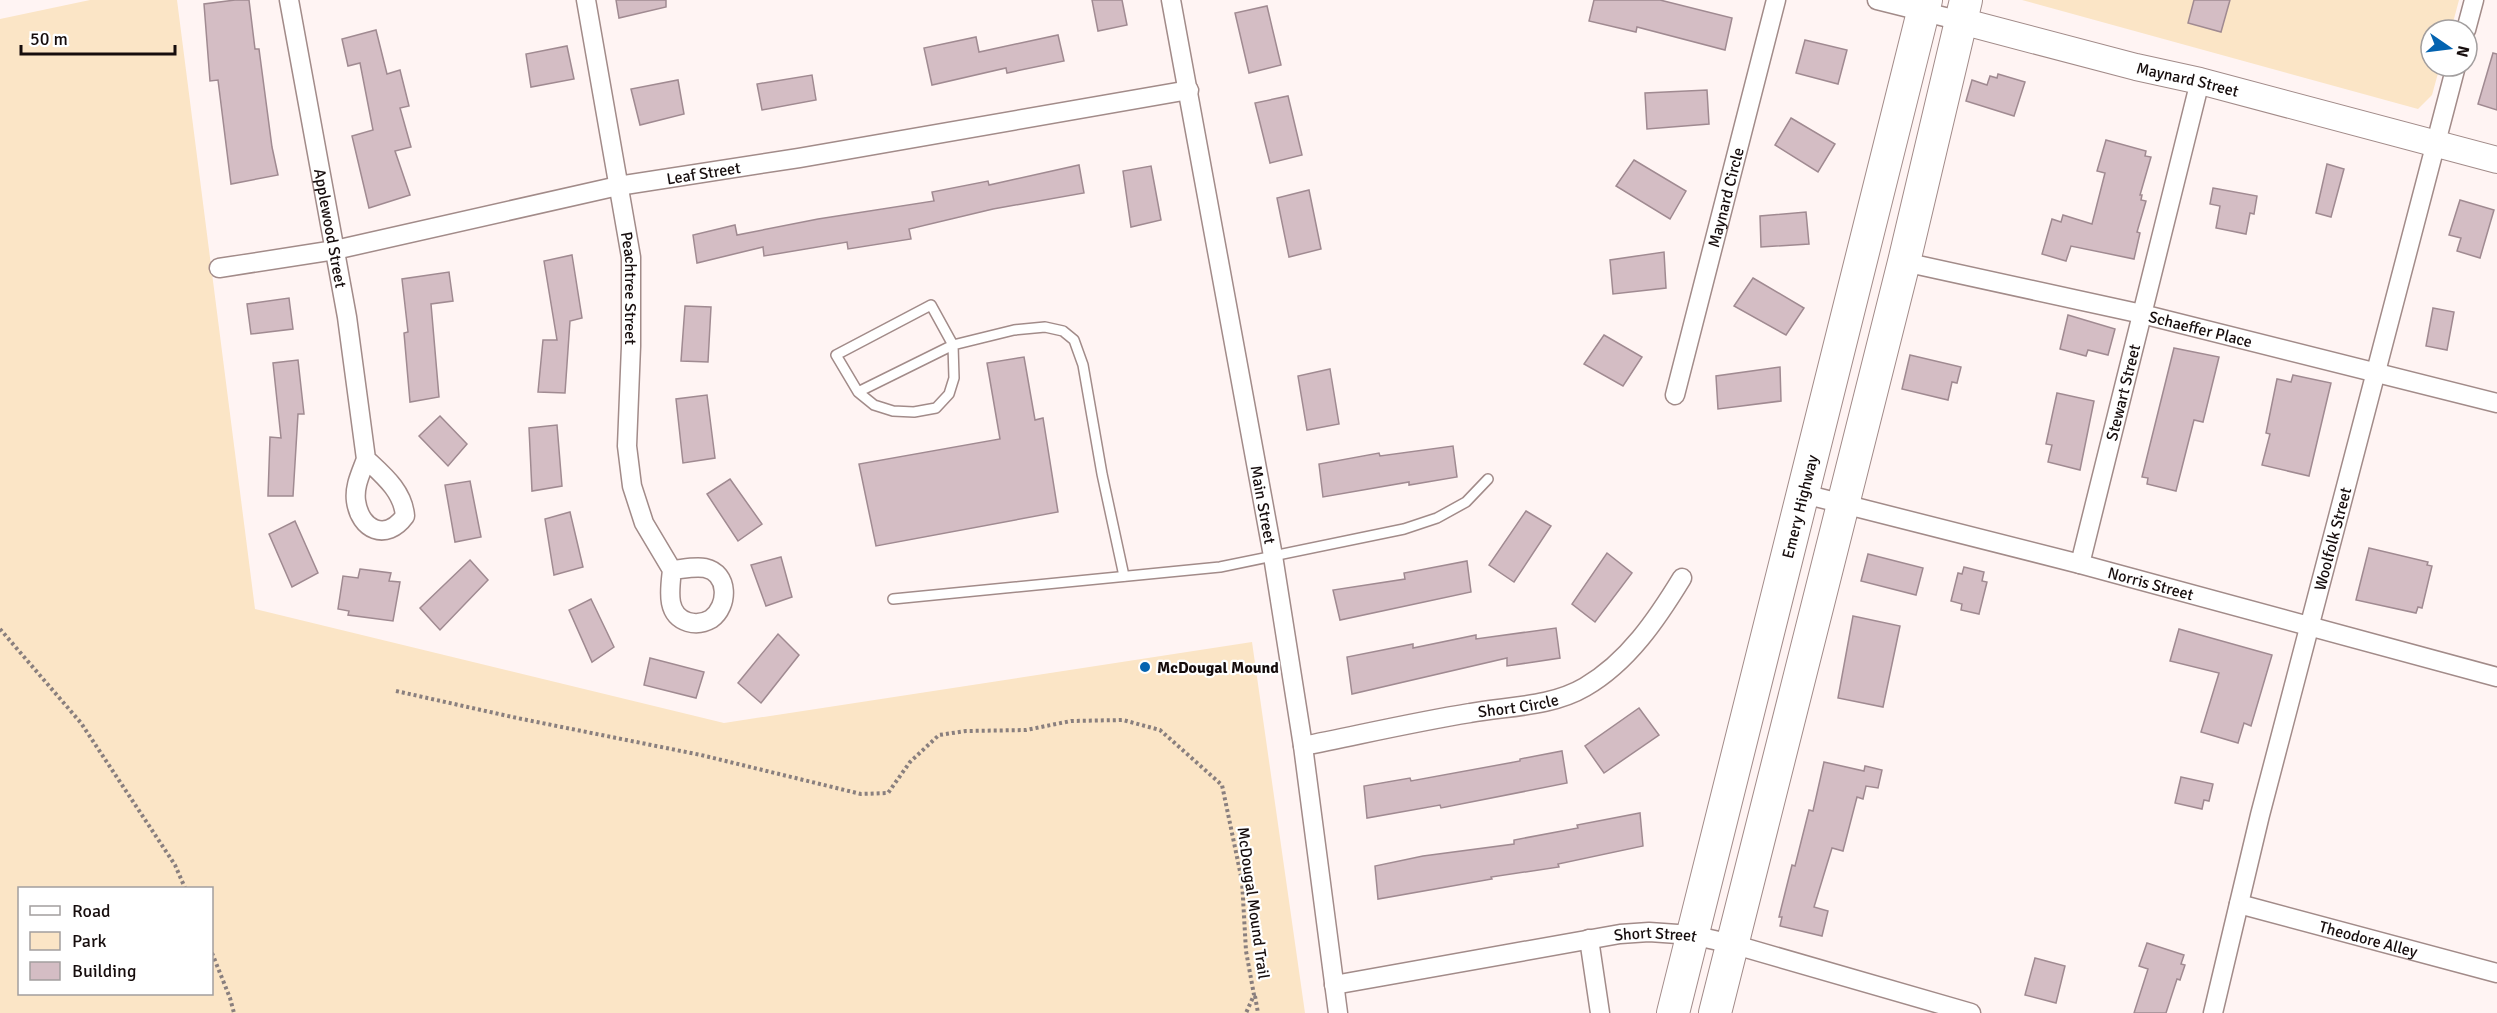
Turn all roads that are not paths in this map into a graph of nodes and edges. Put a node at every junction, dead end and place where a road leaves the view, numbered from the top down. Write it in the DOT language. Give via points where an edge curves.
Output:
graph roads {
  1 [pos="289,0"];
  2 [pos="586,0"];
  3 [pos="1171,0"];
  4 [pos="1776,0"];
  5 [pos="1877,0"];
  6 [pos="2474,0"];
  7 [pos="1925,6"];
  8 [pos="1964,10"];
  9 [pos="2469,18"];
  10 [pos="2453,78"];
  11 [pos="2200,81"];
  12 [pos="1189,90"];
  13 [pos="2436,144"];
  14 [pos="2497,160"];
  15 [pos="618,186"];
  16 [pos="335,250"];
  17 [pos="1904,262"];
  18 [pos="219,268"];
  19 [pos="2142,314"];
  20 [pos="953,345"];
  21 [pos="2375,372"];
  22 [pos="858,392"];
  23 [pos="1675,396"];
  24 [pos="2497,404"];
  25 [pos="366,459"];
  26 [pos="1488,479"];
  27 [pos="1804,494"];
  28 [pos="1843,503"];
  29 [pos="1273,556"];
  30 [pos="2080,564"];
  31 [pos="672,570"];
  32 [pos="1124,576"];
  33 [pos="1682,578"];
  34 [pos="893,599"];
  35 [pos="2308,627"];
  36 [pos="2497,677"];
  37 [pos="1303,746"];
  38 [pos="2239,904"];
  39 [pos="1692,935"];
  40 [pos="1589,939"];
  41 [pos="1732,944"];
  42 [pos="2497,974"];
  43 [pos="1334,986"];
  44 [pos="1338,1013"];
  45 [pos="1600,1013"];
  46 [pos="1673,1013"];
  47 [pos="1715,1013"];
  48 [pos="1971,1013"];
  49 [pos="2213,1013"];
  1 -- 16 [label="street, Applewood Street"];
  2 -- 15 [label="street, Peachtree Street"];
  3 -- 12 [label="street, Main Street"];
  4 -- 23 [label="street, Maynard Circle"];
  5 -- 7 [label="street, Maynard Street"];
  6 -- 9 [label="street"];
  7 -- 8 [label="street, Maynard Street"];
  7 -- 27 [label="highway, Emery Highway"];
  8 -- 11 [label="street, Maynard Street" via="2136,67"];
  8 -- 17 [label="highway"];
  10 -- 13 [label="street, Woolfolk Street"];
  11 -- 13 [label="street, Maynard Street"];
  11 -- 19 [label="street, Stewart Street"];
  12 -- 15 [label="street, Leaf Street"];
  12 -- 29 [label="street, Main Street"];
  13 -- 14 [label="street, Maynard Street"];
  13 -- 21 [label="street, Woolfolk Street"];
  15 -- 16 [label="street, Leaf Street"];
  15 -- 31 [label="street, Peachtree Street" via="631,257 627,446 632,486 644,523"];
  16 -- 18 [label="street, Leaf Street"];
  16 -- 25 [label="street, Applewood Street"];
  17 -- 19 [label="street, Schaeffer Place"];
  17 -- 28 [label="highway"];
  19 -- 21 [label="street, Schaeffer Place"];
  19 -- 30 [label="street, Stewart Street"];
  20 -- 22 [label="lane"];
  20 -- 22 [label="lane" via="954,378 949,394 936,408 893,411 873,405"];
  20 -- 22 [label="lane" via="931,305 836,355"];
  20 -- 32 [label="lane" via="1014,330 1045,327 1063,331 1074,340 1083,365"];
  21 -- 24 [label="street, Schaeffer Place"];
  21 -- 35 [label="street, Woolfolk Street"];
  26 -- 29 [label="lane" via="1466,502 1437,518 1404,529"];
  27 -- 28 [label="street, Norris Street"];
  27 -- 39 [label="highway, Emery Highway"];
  28 -- 30 [label="street, Norris Street"];
  28 -- 41 [label="highway"];
  29 -- 32 [label="lane" via="1220,567"];
  29 -- 37 [label="street, Main Street"];
  30 -- 35 [label="street, Norris Street"];
  32 -- 34 [label="lane"];
  33 -- 37 [label="street, Short Circle" via="1654,623 1624,655 1585,687 1559,699"];
  35 -- 36 [label="street, Norris Street"];
  35 -- 38 [label="street, Woolfolk Street"];
  37 -- 43 [label="street, Main Street"];
  38 -- 42 [label="street, Theodore Alley"];
  38 -- 49 [label="street, Woolfolk Street"];
  39 -- 40 [label="street, Short Street" via="1649,932"];
  39 -- 41 [label="street, Short Street"];
  39 -- 46 [label="highway, Emery Highway"];
  40 -- 43 [label="street, Short Street"];
  40 -- 45 [label="street"];
  41 -- 47 [label="highway"];
  41 -- 48 [label="street, Short Street"];
  43 -- 44 [label="street, Main Street"];
}
